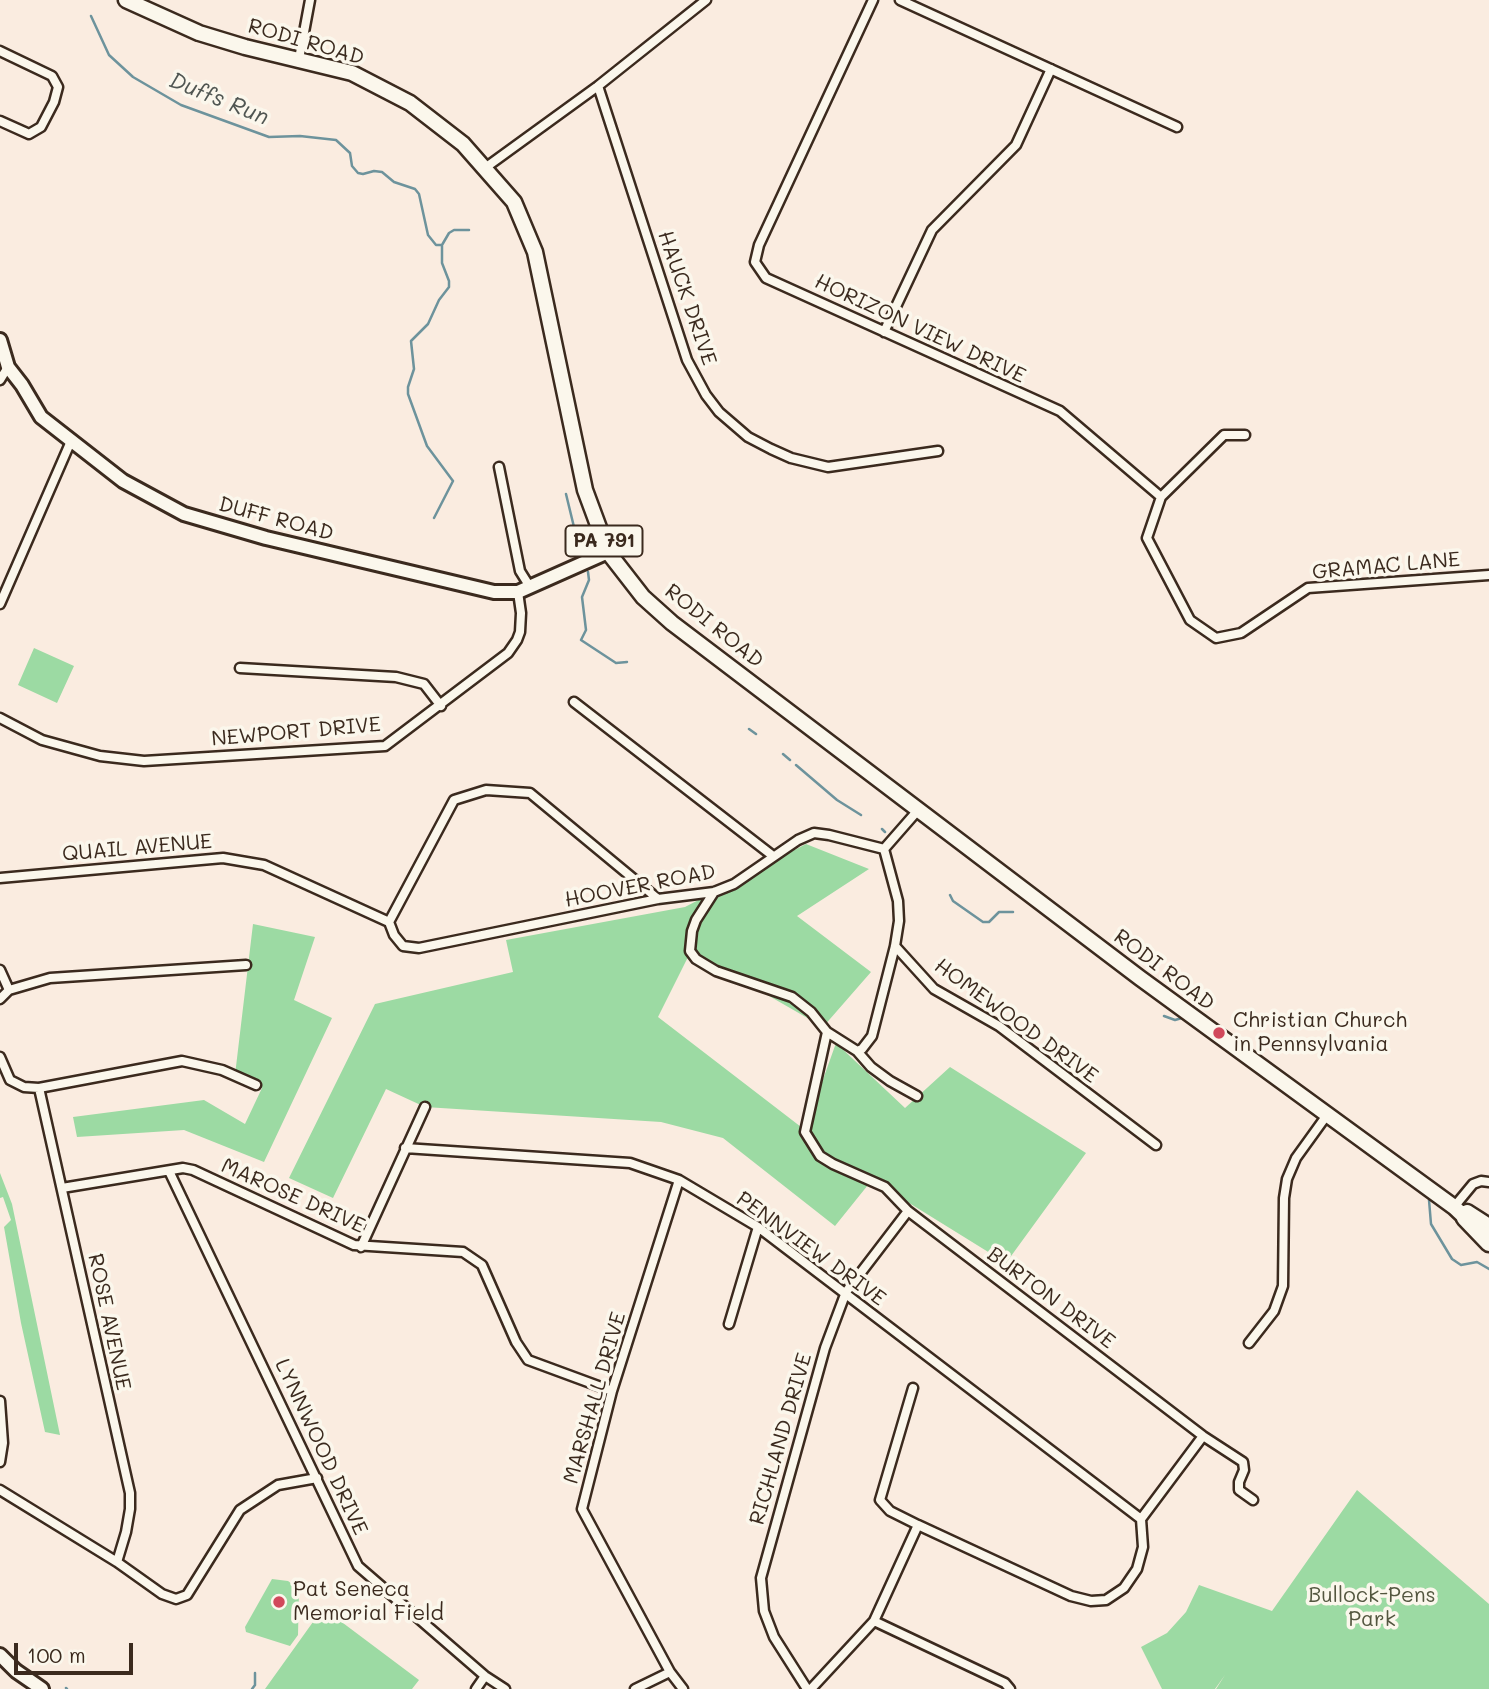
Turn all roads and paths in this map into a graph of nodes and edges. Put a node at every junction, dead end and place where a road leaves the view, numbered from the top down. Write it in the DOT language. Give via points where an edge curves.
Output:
graph roads {
  1 [pos="126,0"];
  2 [pos="310,0"];
  3 [pos="706,0"];
  4 [pos="873,0"];
  5 [pos="900,0"];
  6 [pos="0,51"];
  7 [pos="299,59"];
  8 [pos="1051,69"];
  9 [pos="598,86"];
  10 [pos="0,121"];
  11 [pos="1177,127"];
  12 [pos="485,167"];
  13 [pos="884,332"];
  14 [pos="0,340"];
  15 [pos="8,367"];
  16 [pos="0,380"];
  17 [pos="1245,435"];
  18 [pos="71,440"];
  19 [pos="938,452"];
  20 [pos="499,467"];
  21 [pos="1161,497"];
  22 [pos="608,552"];
  23 [pos="1489,575"];
  24 [pos="524,589"];
  25 [pos="0,604"];
  26 [pos="240,668"];
  27 [pos="574,702"];
  28 [pos="441,706"];
  29 [pos="0,718"];
  30 [pos="919,809"];
  31 [pos="884,849"];
  32 [pos="774,856"];
  33 [pos="0,878"];
  34 [pos="714,892"];
  35 [pos="658,899"];
  36 [pos="389,922"];
  37 [pos="895,946"];
  38 [pos="246,965"];
  39 [pos="0,970"];
  40 [pos="9,990"];
  41 [pos="0,999"];
  42 [pos="827,1032"];
  43 [pos="857,1051"];
  44 [pos="0,1057"];
  45 [pos="256,1085"];
  46 [pos="39,1088"];
  47 [pos="917,1096"];
  48 [pos="425,1107"];
  49 [pos="1327,1115"];
  50 [pos="1156,1145"];
  51 [pos="405,1148"];
  52 [pos="169,1171"];
  53 [pos="680,1181"];
  54 [pos="1489,1182"];
  55 [pos="62,1188"];
  56 [pos="908,1211"];
  57 [pos="1459,1213"];
  58 [pos="1489,1226"];
  59 [pos="758,1227"];
  60 [pos="1489,1235"];
  61 [pos="1489,1243"];
  62 [pos="360,1247"];
  63 [pos="845,1292"];
  64 [pos="729,1324"];
  65 [pos="1249,1343"];
  66 [pos="913,1388"];
  67 [pos="611,1391"];
  68 [pos="0,1401"];
  69 [pos="1203,1436"];
  70 [pos="0,1462"];
  71 [pos="317,1478"];
  72 [pos="0,1490"];
  73 [pos="1253,1500"];
  74 [pos="1141,1518"];
  75 [pos="918,1525"];
  76 [pos="117,1562"];
  77 [pos="874,1621"];
  78 [pos="0,1655"];
  79 [pos="670,1672"];
  80 [pos="485,1676"];
  81 [pos="41,1689"];
  82 [pos="476,1689"];
  83 [pos="505,1689"];
  84 [pos="635,1689"];
  85 [pos="683,1689"];
  86 [pos="809,1689"];
  87 [pos="1010,1689"];
  1 -- 7 [label="main road, RODI ROAD / PA 791" via="199,33"];
  2 -- 7 [label="street"];
  3 -- 9 [label="street"];
  4 -- 13 [label="street, HORIZON VIEW DRIVE" via="755,262 766,278"];
  5 -- 8 [label="street"];
  6 -- 10 [label="street" via="52,76 58,87 41,127 29,134"];
  7 -- 12 [label="main road, RODI ROAD / PA 791" via="352,73 410,103"];
  8 -- 11 [label="street"];
  8 -- 13 [label="street" via="1016,145 932,230"];
  9 -- 12 [label="street"];
  9 -- 19 [label="street, HAUCK DRIVE" via="687,360 719,412 748,437 771,449 828,467"];
  12 -- 22 [label="main road, RODI ROAD / PA 791" via="514,202 535,251 585,490"];
  13 -- 21 [label="street, HORIZON VIEW DRIVE" via="1060,411"];
  14 -- 15 [label="street, DUFF ROAD"];
  15 -- 16 [label="street"];
  15 -- 18 [label="street, DUFF ROAD" via="41,417"];
  17 -- 21 [label="street, GRAMAC LANE" via="1224,435"];
  18 -- 24 [label="street, DUFF ROAD" via="123,481 184,514 488,591"];
  18 -- 25 [label="street"];
  20 -- 24 [label="street, NEWPORT DRIVE"];
  21 -- 23 [label="street, GRAMAC LANE" via="1147,538 1190,620 1216,638 1241,633 1308,587"];
  22 -- 24 [label="street, DUFF ROAD"];
  22 -- 30 [label="main road, RODI ROAD / PA 791" via="643,597 672,623"];
  24 -- 28 [label="street, NEWPORT DRIVE" via="515,644"];
  26 -- 28 [label="street" via="396,677 424,684"];
  27 -- 32 [label="street"];
  28 -- 29 [label="street, NEWPORT DRIVE" via="385,746 144,761 100,756 42,740"];
  30 -- 31 [label="street"];
  30 -- 49 [label="main road, RODI ROAD / PA 791"];
  31 -- 32 [label="street, HOOVER ROAD" via="814,833"];
  31 -- 37 [label="street" via="898,901"];
  32 -- 34 [label="street, HOOVER ROAD"];
  33 -- 36 [label="street, QUAIL AVENUE" via="223,858 264,865"];
  34 -- 35 [label="street, HOOVER ROAD"];
  34 -- 42 [label="street" via="695,920 690,951 716,971 792,998"];
  35 -- 36 [label="street, HOOVER ROAD" via="419,948 403,946"];
  35 -- 36 [label="street" via="530,793 486,790 454,800"];
  37 -- 43 [label="street" via="872,1036"];
  37 -- 50 [label="street, HOMEWOOD DRIVE" via="934,989 999,1026"];
  38 -- 40 [label="street" via="50,978"];
  39 -- 40 [label="street"];
  40 -- 41 [label="street"];
  42 -- 43 [label="street"];
  42 -- 56 [label="street, BURTON DRIVE" via="805,1132 820,1156 884,1187"];
  43 -- 47 [label="street" via="871,1067"];
  44 -- 46 [label="street" via="10,1080"];
  45 -- 46 [label="street" via="222,1070 182,1061"];
  46 -- 55 [label="street, ROSE AVENUE"];
  48 -- 51 [label="street"];
  49 -- 57 [label="main road, RODI ROAD / PA 791"];
  49 -- 65 [label="street" via="1287,1179 1283,1286 1274,1311"];
  51 -- 53 [label="street, PENNVIEW DRIVE" via="630,1163"];
  51 -- 62 [label="street"];
  52 -- 55 [label="street, MAROSE DRIVE"];
  52 -- 62 [label="street, MAROSE DRIVE" via="193,1170"];
  52 -- 71 [label="street, LYNNWOOD DRIVE"];
  53 -- 59 [label="street, PENNVIEW DRIVE"];
  53 -- 67 [label="street, MARSHALL DRIVE"];
  54 -- 57 [label="street" via="1474,1184"];
  55 -- 76 [label="street, ROSE AVENUE" via="130,1493"];
  56 -- 63 [label="street, RICHLAND DRIVE"];
  56 -- 69 [label="street, BURTON DRIVE"];
  57 -- 58 [label="main road, RODI ROAD / PA 791" via="1468,1213"];
  57 -- 60 [label="main road, RODI ROAD / PA 791"];
  57 -- 61 [label="highway"];
  59 -- 63 [label="street, PENNVIEW DRIVE"];
  59 -- 64 [label="street"];
  62 -- 67 [label="street, MAROSE DRIVE" via="454,1250 469,1255 482,1265 528,1360"];
  63 -- 74 [label="street, PENNVIEW DRIVE"];
  63 -- 86 [label="street, RICHLAND DRIVE" via="761,1578 764,1611 774,1637"];
  66 -- 75 [label="street" via="880,1500 890,1511"];
  67 -- 79 [label="street, MARSHALL DRIVE" via="582,1509"];
  68 -- 70 [label="street" via="4,1443"];
  69 -- 73 [label="street, BURTON DRIVE" via="1243,1462 1239,1490"];
  69 -- 74 [label="street"];
  71 -- 76 [label="street" via="278,1485 240,1510 187,1595 176,1599 162,1594"];
  71 -- 80 [label="street, LYNNWOOD DRIVE" via="358,1566"];
  72 -- 76 [label="street"];
  74 -- 75 [label="street" via="1143,1547 1137,1569 1124,1588 1106,1600 1091,1601"];
  75 -- 77 [label="street"];
  77 -- 86 [label="street"];
  77 -- 87 [label="street"];
  78 -- 81 [label="street"];
  79 -- 84 [label="street"];
  79 -- 85 [label="street, MARSHALL DRIVE"];
  80 -- 82 [label="street"];
  80 -- 83 [label="street, LYNNWOOD DRIVE"];
}
